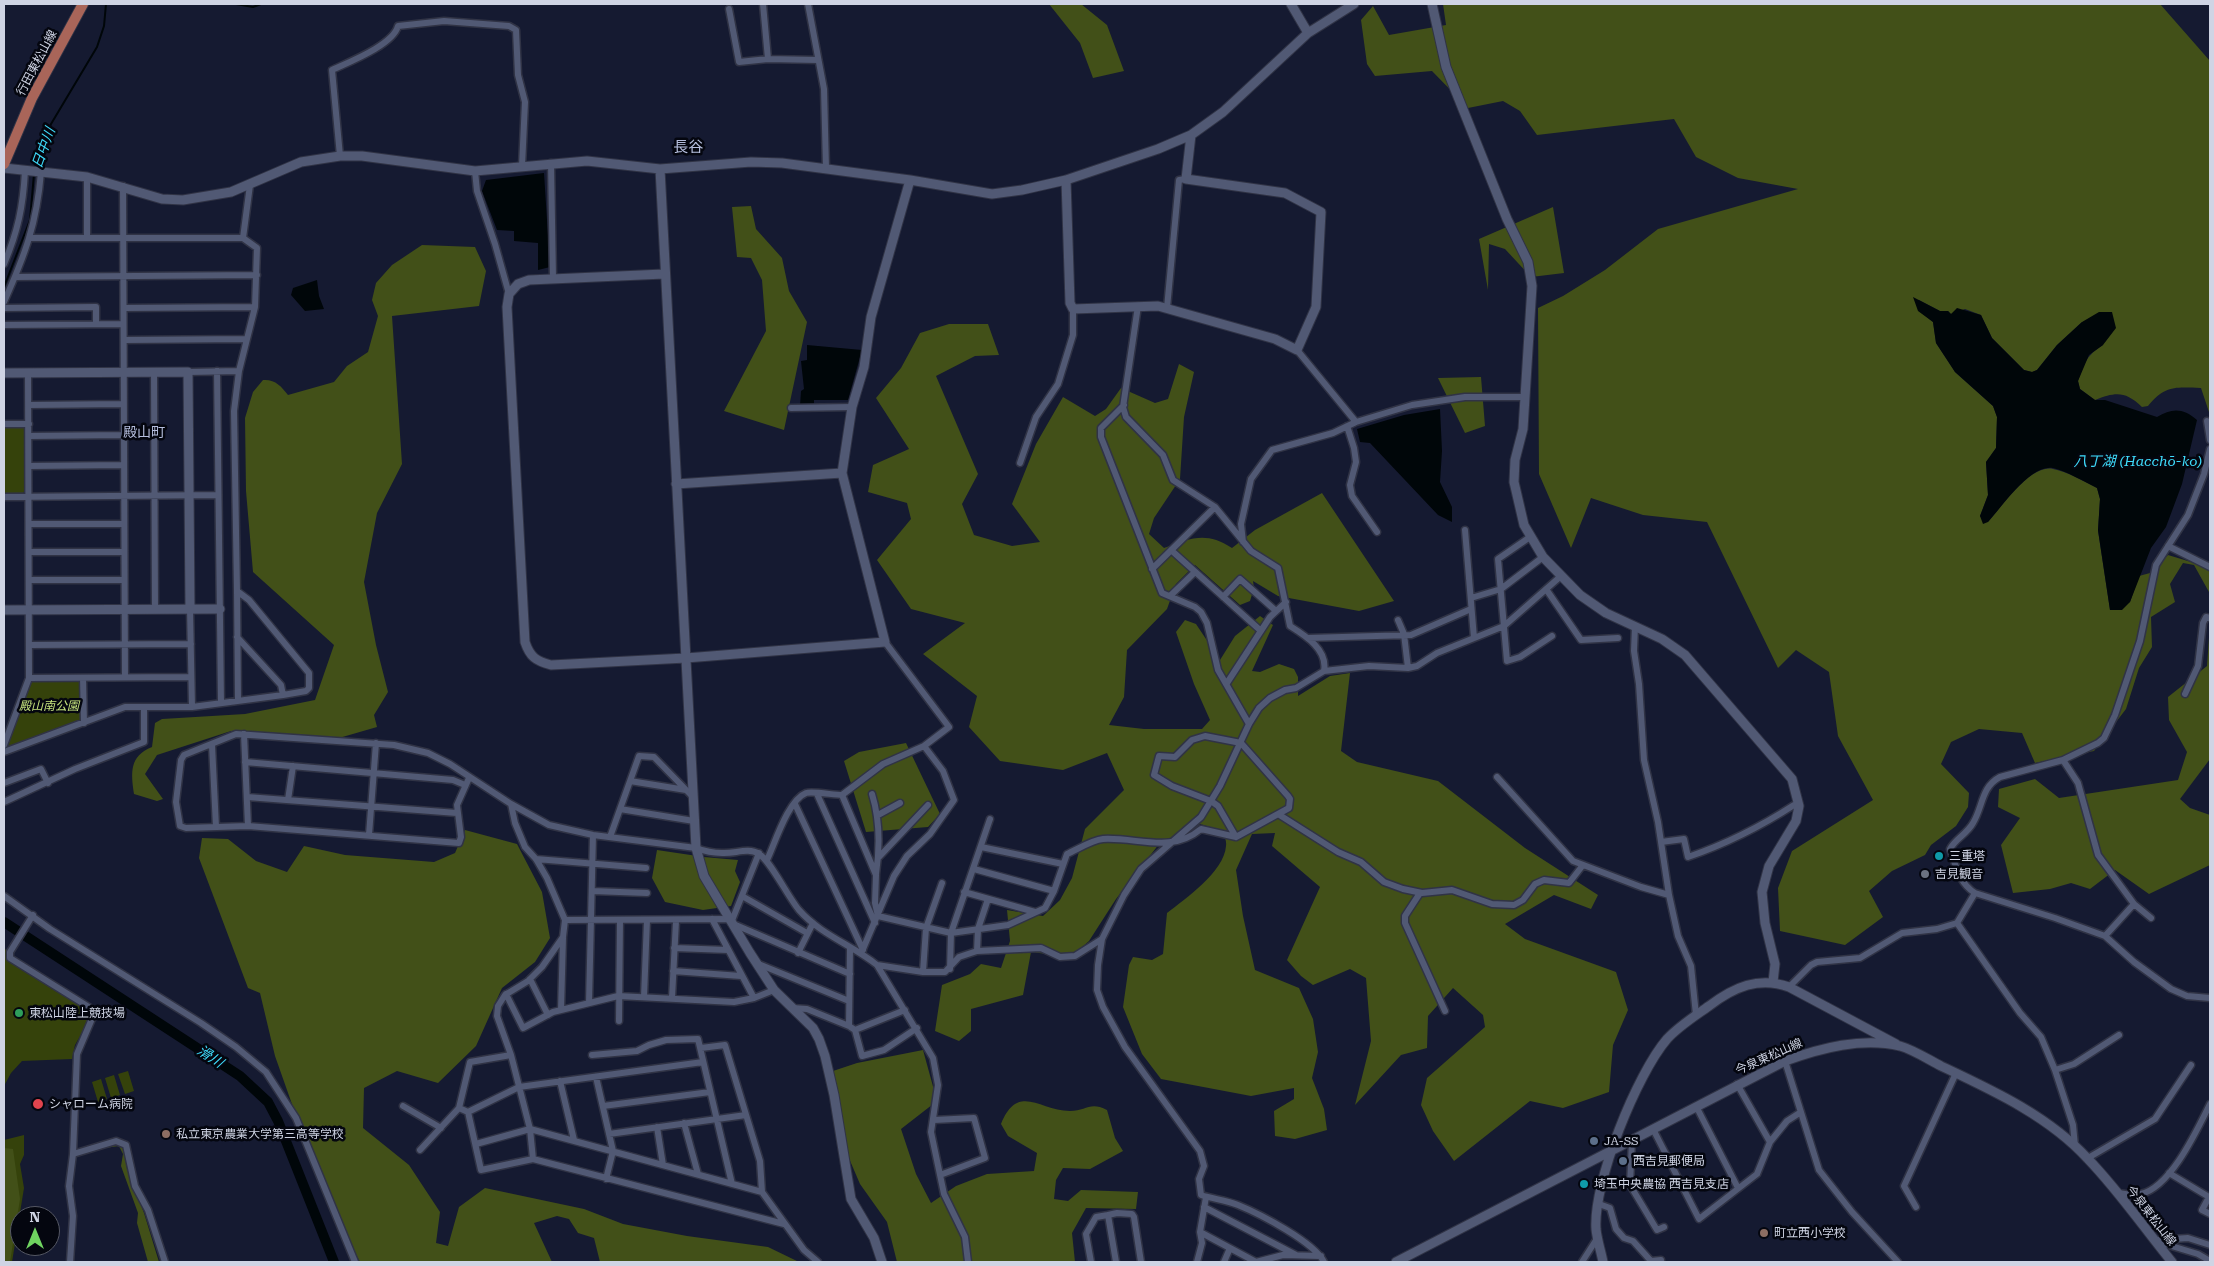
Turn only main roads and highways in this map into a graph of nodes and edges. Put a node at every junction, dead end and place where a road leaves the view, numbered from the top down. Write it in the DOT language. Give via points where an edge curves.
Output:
graph roads {
  1 [pos="83,4"];
  2 [pos="4,164"];
  1 -- 2 [label="main road, 行田東松山線" via="32,98"];
}
